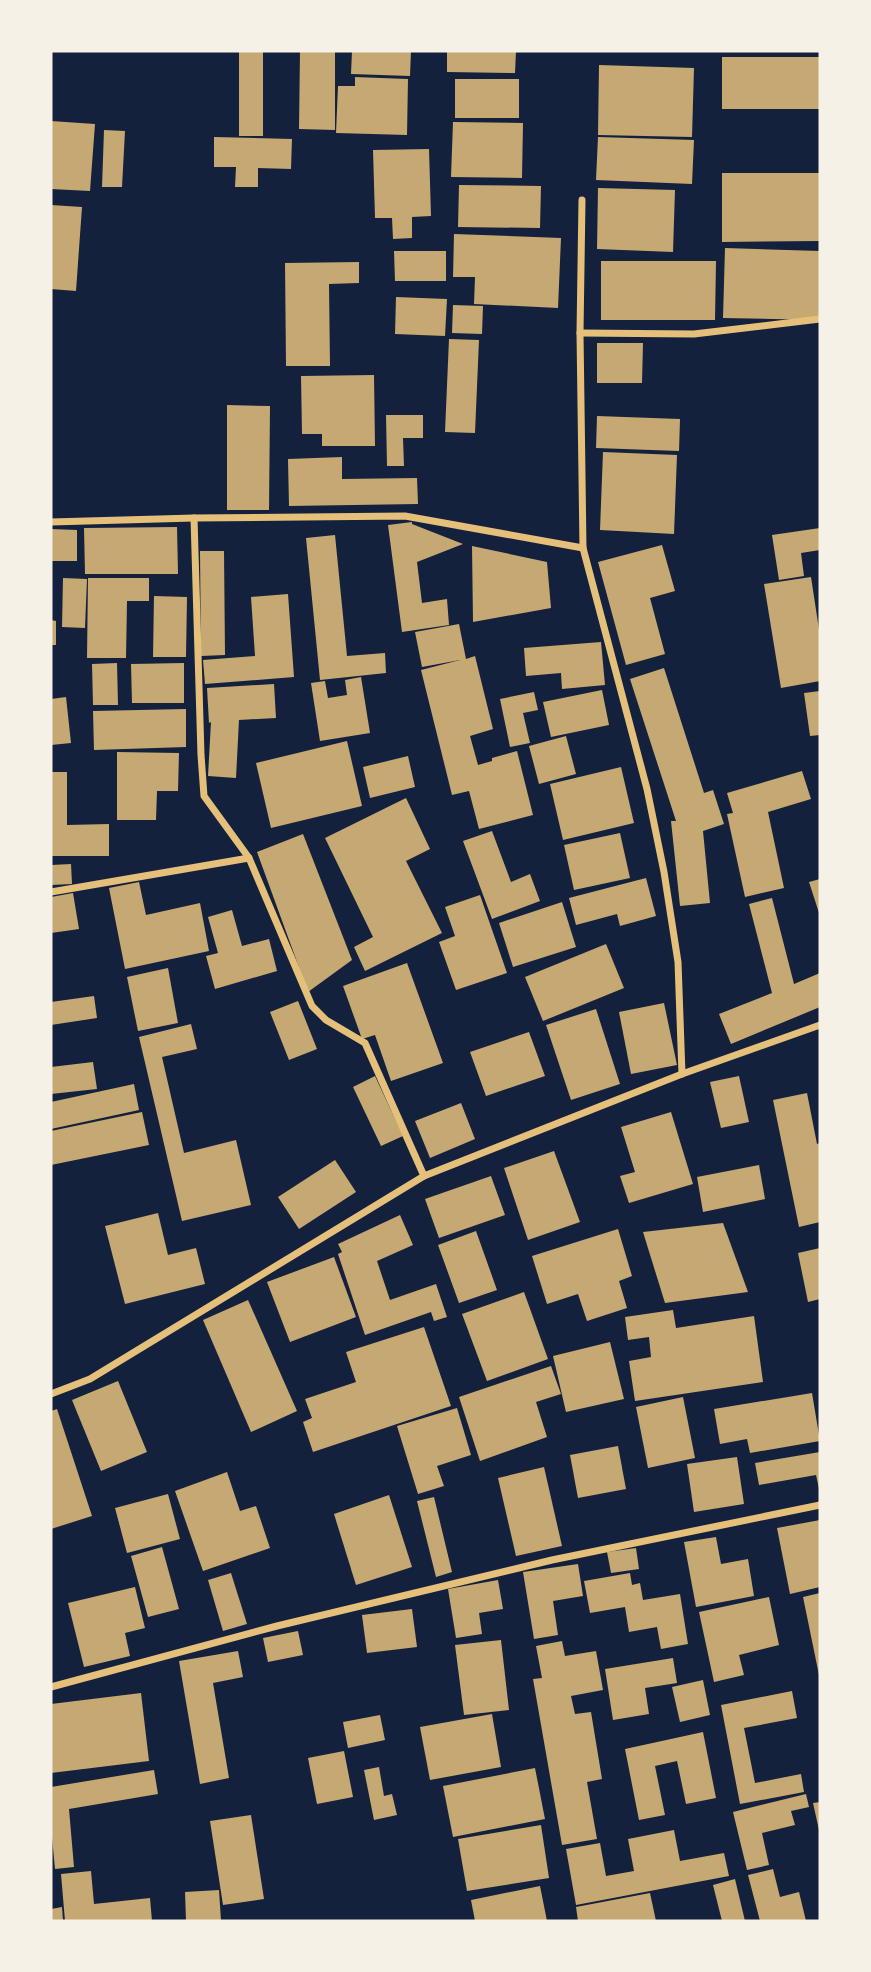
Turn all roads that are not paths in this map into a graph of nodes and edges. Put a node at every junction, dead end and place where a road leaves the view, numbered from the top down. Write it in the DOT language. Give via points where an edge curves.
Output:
graph roads {
  1 [pos="582,200"];
  2 [pos="820,319"];
  3 [pos="580,333"];
  4 [pos="194,518"];
  5 [pos="51,522"];
  6 [pos="583,548"];
  7 [pos="249,858"];
  8 [pos="51,892"];
  9 [pos="820,1026"];
  10 [pos="682,1074"];
  11 [pos="424,1176"];
  12 [pos="51,1394"];
  13 [pos="820,1505"];
  14 [pos="51,1688"];
  1 -- 3 [label="street"];
  2 -- 3 [label="street" via="694,334"];
  3 -- 6 [label="street"];
  4 -- 5 [label="street"];
  4 -- 6 [label="street" via="405,516"];
  4 -- 7 [label="street" via="204,796"];
  6 -- 10 [label="street" via="644,777 664,872 678,962"];
  7 -- 8 [label="street"];
  7 -- 11 [label="street" via="312,1006 326,1020 365,1042"];
  9 -- 10 [label="street"];
  10 -- 11 [label="street"];
  11 -- 12 [label="street" via="90,1379"];
  13 -- 14 [label="street" via="552,1560 277,1626"];
}
